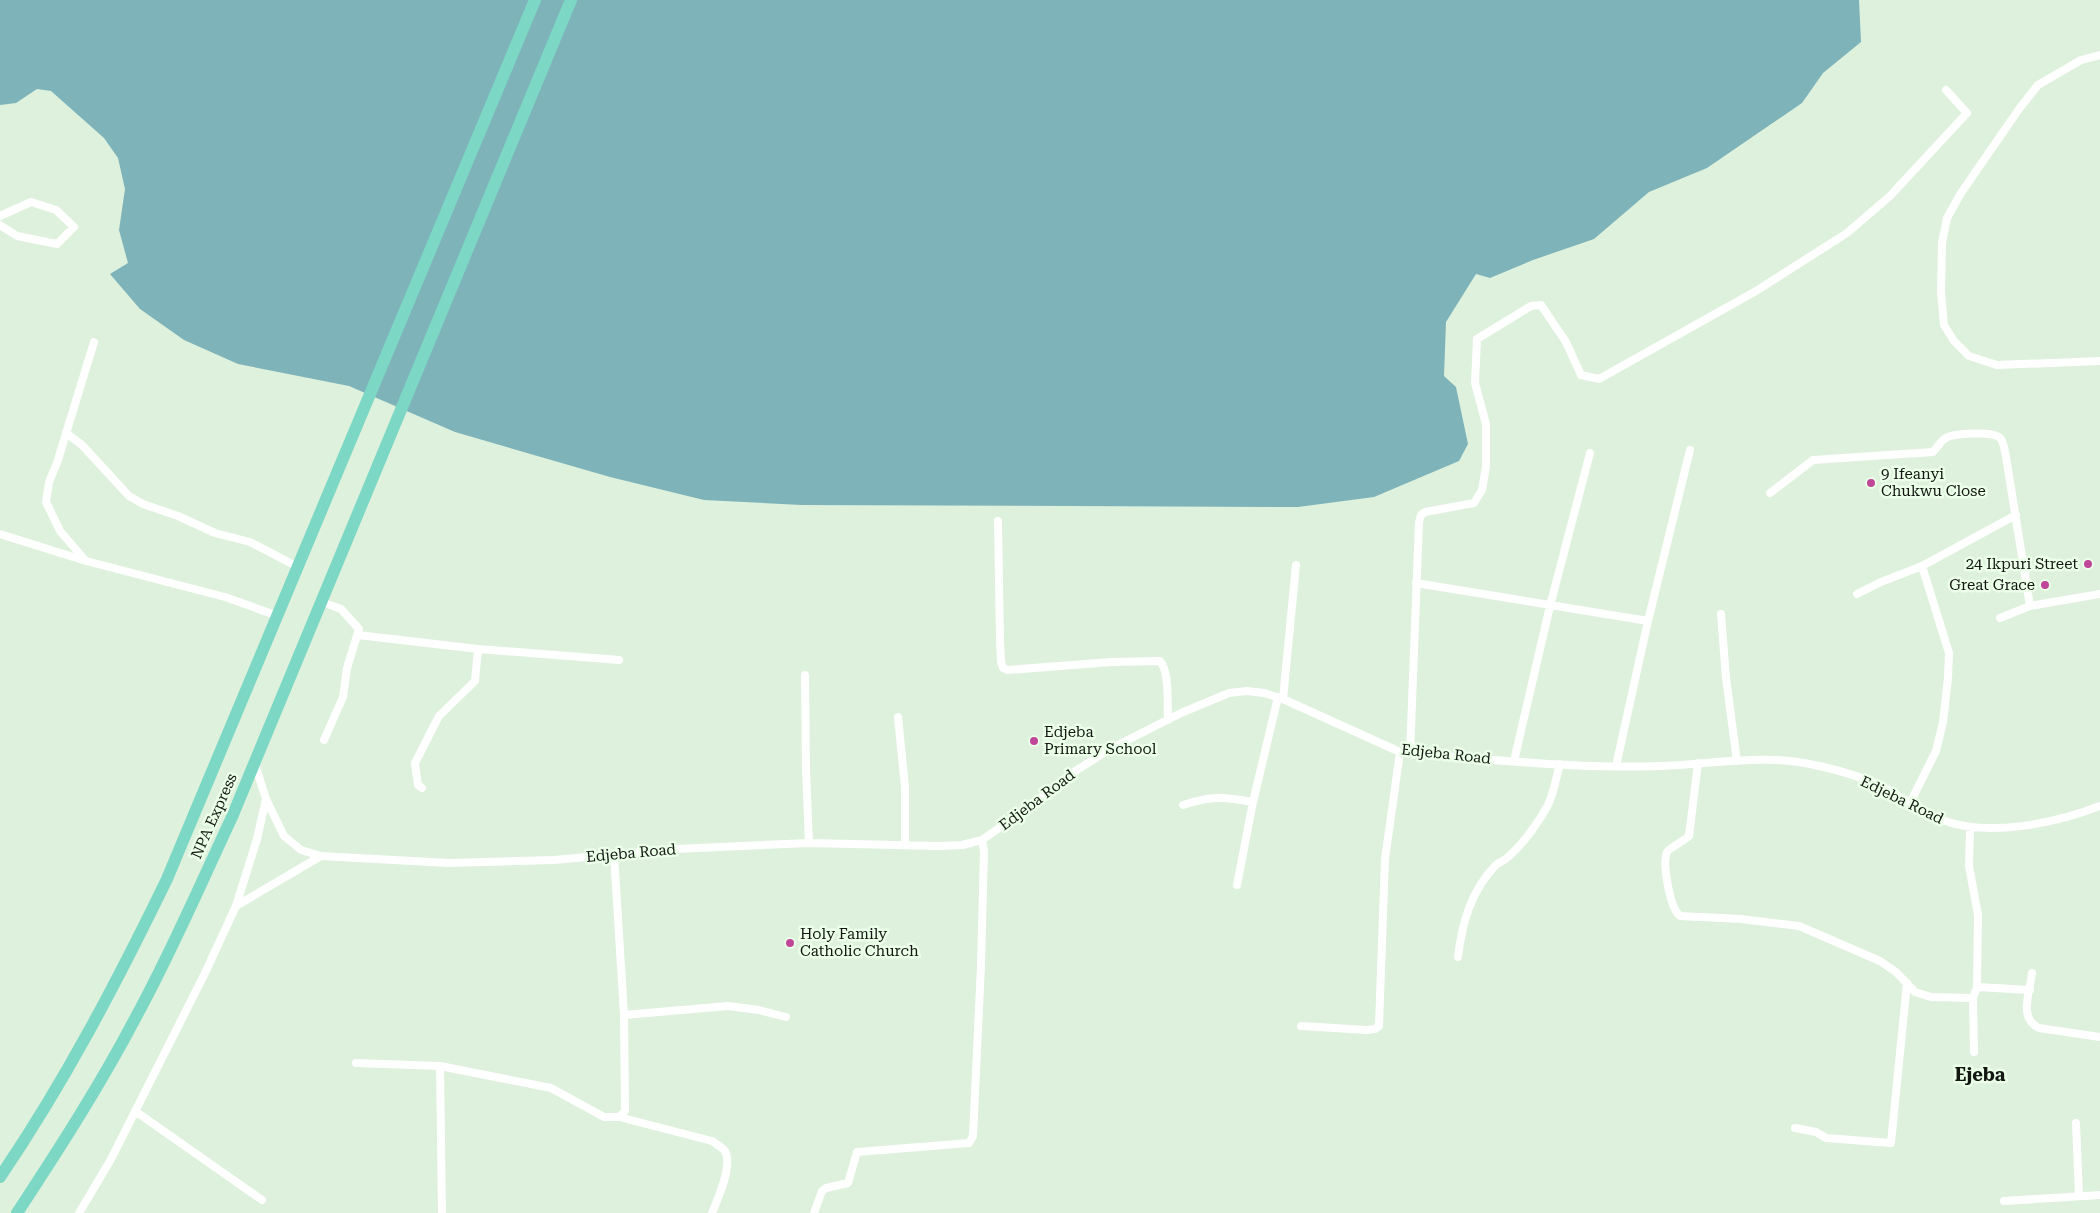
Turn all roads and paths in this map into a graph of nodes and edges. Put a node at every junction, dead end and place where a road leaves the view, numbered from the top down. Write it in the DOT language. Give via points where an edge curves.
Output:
graph roads {
  1 [pos="535,0"];
  2 [pos="571,0"];
  3 [pos="2100,56"];
  4 [pos="1946,90"];
  5 [pos="0,216"];
  6 [pos="0,225"];
  7 [pos="94,342"];
  8 [pos="2100,361"];
  9 [pos="66,433"];
  10 [pos="1690,450"];
  11 [pos="1590,453"];
  12 [pos="1770,493"];
  13 [pos="2016,514"];
  14 [pos="998,521"];
  15 [pos="0,534"];
  16 [pos="86,561"];
  17 [pos="1296,565"];
  18 [pos="1922,566"];
  19 [pos="298,568"];
  20 [pos="1416,583"];
  21 [pos="1857,594"];
  22 [pos="2100,594"];
  23 [pos="322,602"];
  24 [pos="1550,606"];
  25 [pos="2030,606"];
  26 [pos="1721,614"];
  27 [pos="278,616"];
  28 [pos="2000,618"];
  29 [pos="1648,621"];
  30 [pos="358,635"];
  31 [pos="478,649"];
  32 [pos="619,660"];
  33 [pos="805,675"];
  34 [pos="1281,698"];
  35 [pos="898,717"];
  36 [pos="1168,720"];
  37 [pos="324,740"];
  38 [pos="1400,752"];
  39 [pos="1410,754"];
  40 [pos="1514,760"];
  41 [pos="1737,761"];
  42 [pos="255,764"];
  43 [pos="1560,764"];
  44 [pos="1698,764"];
  45 [pos="1616,766"];
  46 [pos="422,788"];
  47 [pos="266,799"];
  48 [pos="1253,802"];
  49 [pos="1910,803"];
  50 [pos="1183,805"];
  51 [pos="2100,806"];
  52 [pos="1970,828"];
  53 [pos="982,840"];
  54 [pos="809,844"];
  55 [pos="905,844"];
  56 [pos="614,854"];
  57 [pos="321,856"];
  58 [pos="1237,885"];
  59 [pos="236,906"];
  60 [pos="1458,957"];
  61 [pos="2032,973"];
  62 [pos="1907,983"];
  63 [pos="1977,987"];
  64 [pos="2030,990"];
  65 [pos="1973,998"];
  66 [pos="624,1015"];
  67 [pos="786,1017"];
  68 [pos="1301,1026"];
  69 [pos="2100,1036"];
  70 [pos="1974,1052"];
  71 [pos="356,1064"];
  72 [pos="440,1066"];
  73 [pos="135,1111"];
  74 [pos="619,1117"];
  75 [pos="2076,1123"];
  76 [pos="1795,1128"];
  77 [pos="0,1177"];
  78 [pos="2100,1195"];
  79 [pos="2079,1196"];
  80 [pos="262,1200"];
  81 [pos="2004,1201"];
  82 [pos="17,1213"];
  83 [pos="79,1213"];
  84 [pos="442,1213"];
  85 [pos="712,1213"];
  86 [pos="814,1213"];
  1 -- 19 [label="main road, NPA Express"];
  2 -- 23 [label="main road, NPA Express"];
  3 -- 8 [label="street" via="2081,60 2038,84 1961,193 1947,218 1942,243 1941,292 1944,325 1969,356 1997,365"];
  4 -- 20 [label="street" via="1966,113 1890,196 1847,233 1756,290 1599,379 1581,374 1566,342 1541,306 1531,306 1477,339 1475,383 1486,424 1486,467 1482,490 1474,503 1421,515"];
  5 -- 6 [label="street" via="31,202 56,210 74,227 57,244 17,236"];
  7 -- 9 [label="street"];
  9 -- 16 [label="street" via="49,482 46,502 60,531"];
  9 -- 19 [label="street" via="129,496 215,533 250,542"];
  10 -- 29 [label="street"];
  11 -- 24 [label="street"];
  12 -- 13 [label="street" via="1814,460 1933,452 1949,436 1988,433 2001,439"];
  13 -- 18 [label="street"];
  13 -- 25 [label="street"];
  14 -- 36 [label="street" via="1000,641 1004,668 1160,661 1166,675"];
  15 -- 16 [label="street"];
  16 -- 27 [label="street" via="225,597"];
  17 -- 34 [label="street"];
  18 -- 21 [label="street"];
  18 -- 49 [label="street" via="1949,653 1948,678 1936,751"];
  19 -- 27 [label="main road, NPA Express"];
  20 -- 24 [label="street"];
  20 -- 39 [label="street"];
  22 -- 25 [label="street"];
  23 -- 30 [label="street" via="341,609 359,629"];
  23 -- 42 [label="main road, NPA Express"];
  24 -- 29 [label="street"];
  24 -- 40 [label="street"];
  25 -- 28 [label="street"];
  26 -- 41 [label="street"];
  27 -- 77 [label="main road, NPA Express" via="197,810 132,952 88,1033"];
  29 -- 45 [label="street"];
  30 -- 31 [label="street"];
  30 -- 37 [label="street" via="347,668 343,697"];
  31 -- 32 [label="street"];
  31 -- 46 [label="street" via="475,682 439,716 416,760 418,785"];
  33 -- 54 [label="street"];
  34 -- 36 [label="street, Edjeba Road" via="1247,690 1229,693"];
  34 -- 38 [label="street, Edjeba Road"];
  34 -- 48 [label="street"];
  35 -- 55 [label="street" via="905,787"];
  36 -- 53 [label="street, Edjeba Road" via="1069,774"];
  38 -- 39 [label="street, Edjeba Road"];
  38 -- 68 [label="street" via="1385,860 1379,1026 1367,1030"];
  39 -- 40 [label="street, Edjeba Road"];
  40 -- 43 [label="street, Edjeba Road"];
  41 -- 44 [label="street, Edjeba Road"];
  41 -- 49 [label="street, Edjeba Road" via="1777,760 1819,766 1872,782"];
  42 -- 47 [label="street, Edjeba Road"];
  42 -- 82 [label="main road, NPA Express" via="137,1017 55,1156"];
  43 -- 45 [label="street, Edjeba Road"];
  43 -- 60 [label="street" via="1548,804 1508,858 1489,873 1469,905 1462,924"];
  44 -- 45 [label="street, Edjeba Road"];
  44 -- 62 [label="street" via="1689,836 1666,854 1668,887 1676,913 1680,916 1799,926 1880,961"];
  47 -- 57 [label="street, Edjeba Road" via="284,836 301,850"];
  47 -- 59 [label="street"];
  48 -- 50 [label="street" via="1220,797"];
  48 -- 58 [label="street"];
  49 -- 52 [label="street, Edjeba Road" via="1944,821"];
  51 -- 52 [label="street, Edjeba Road" via="2052,821"];
  52 -- 63 [label="street" via="1969,866 1978,914"];
  53 -- 55 [label="street, Edjeba Road" via="962,845"];
  53 -- 86 [label="street" via="982,966 973,1136 969,1143 857,1152 848,1183 822,1191"];
  54 -- 55 [label="street, Edjeba Road"];
  54 -- 56 [label="street, Edjeba Road"];
  56 -- 57 [label="street, Edjeba Road" via="554,860 449,863"];
  56 -- 66 [label="street"];
  57 -- 59 [label="street"];
  59 -- 73 [label="street"];
  61 -- 64 [label="street"];
  62 -- 65 [label="street" via="1915,992 1930,997"];
  62 -- 76 [label="street" via="1891,1143 1826,1138 1816,1132"];
  63 -- 64 [label="street"];
  63 -- 65 [label="street"];
  64 -- 69 [label="street" via="2026,1008 2031,1024 2039,1028"];
  65 -- 70 [label="street"];
  66 -- 67 [label="street" via="728,1006"];
  66 -- 74 [label="street" via="625,1111"];
  71 -- 72 [label="street"];
  72 -- 74 [label="street" via="551,1088 604,1117"];
  72 -- 84 [label="street"];
  73 -- 80 [label="street"];
  73 -- 83 [label="street"];
  74 -- 85 [label="street" via="712,1141 724,1149 728,1160"];
  75 -- 79 [label="street"];
  78 -- 79 [label="street"];
  79 -- 81 [label="street"];
}
